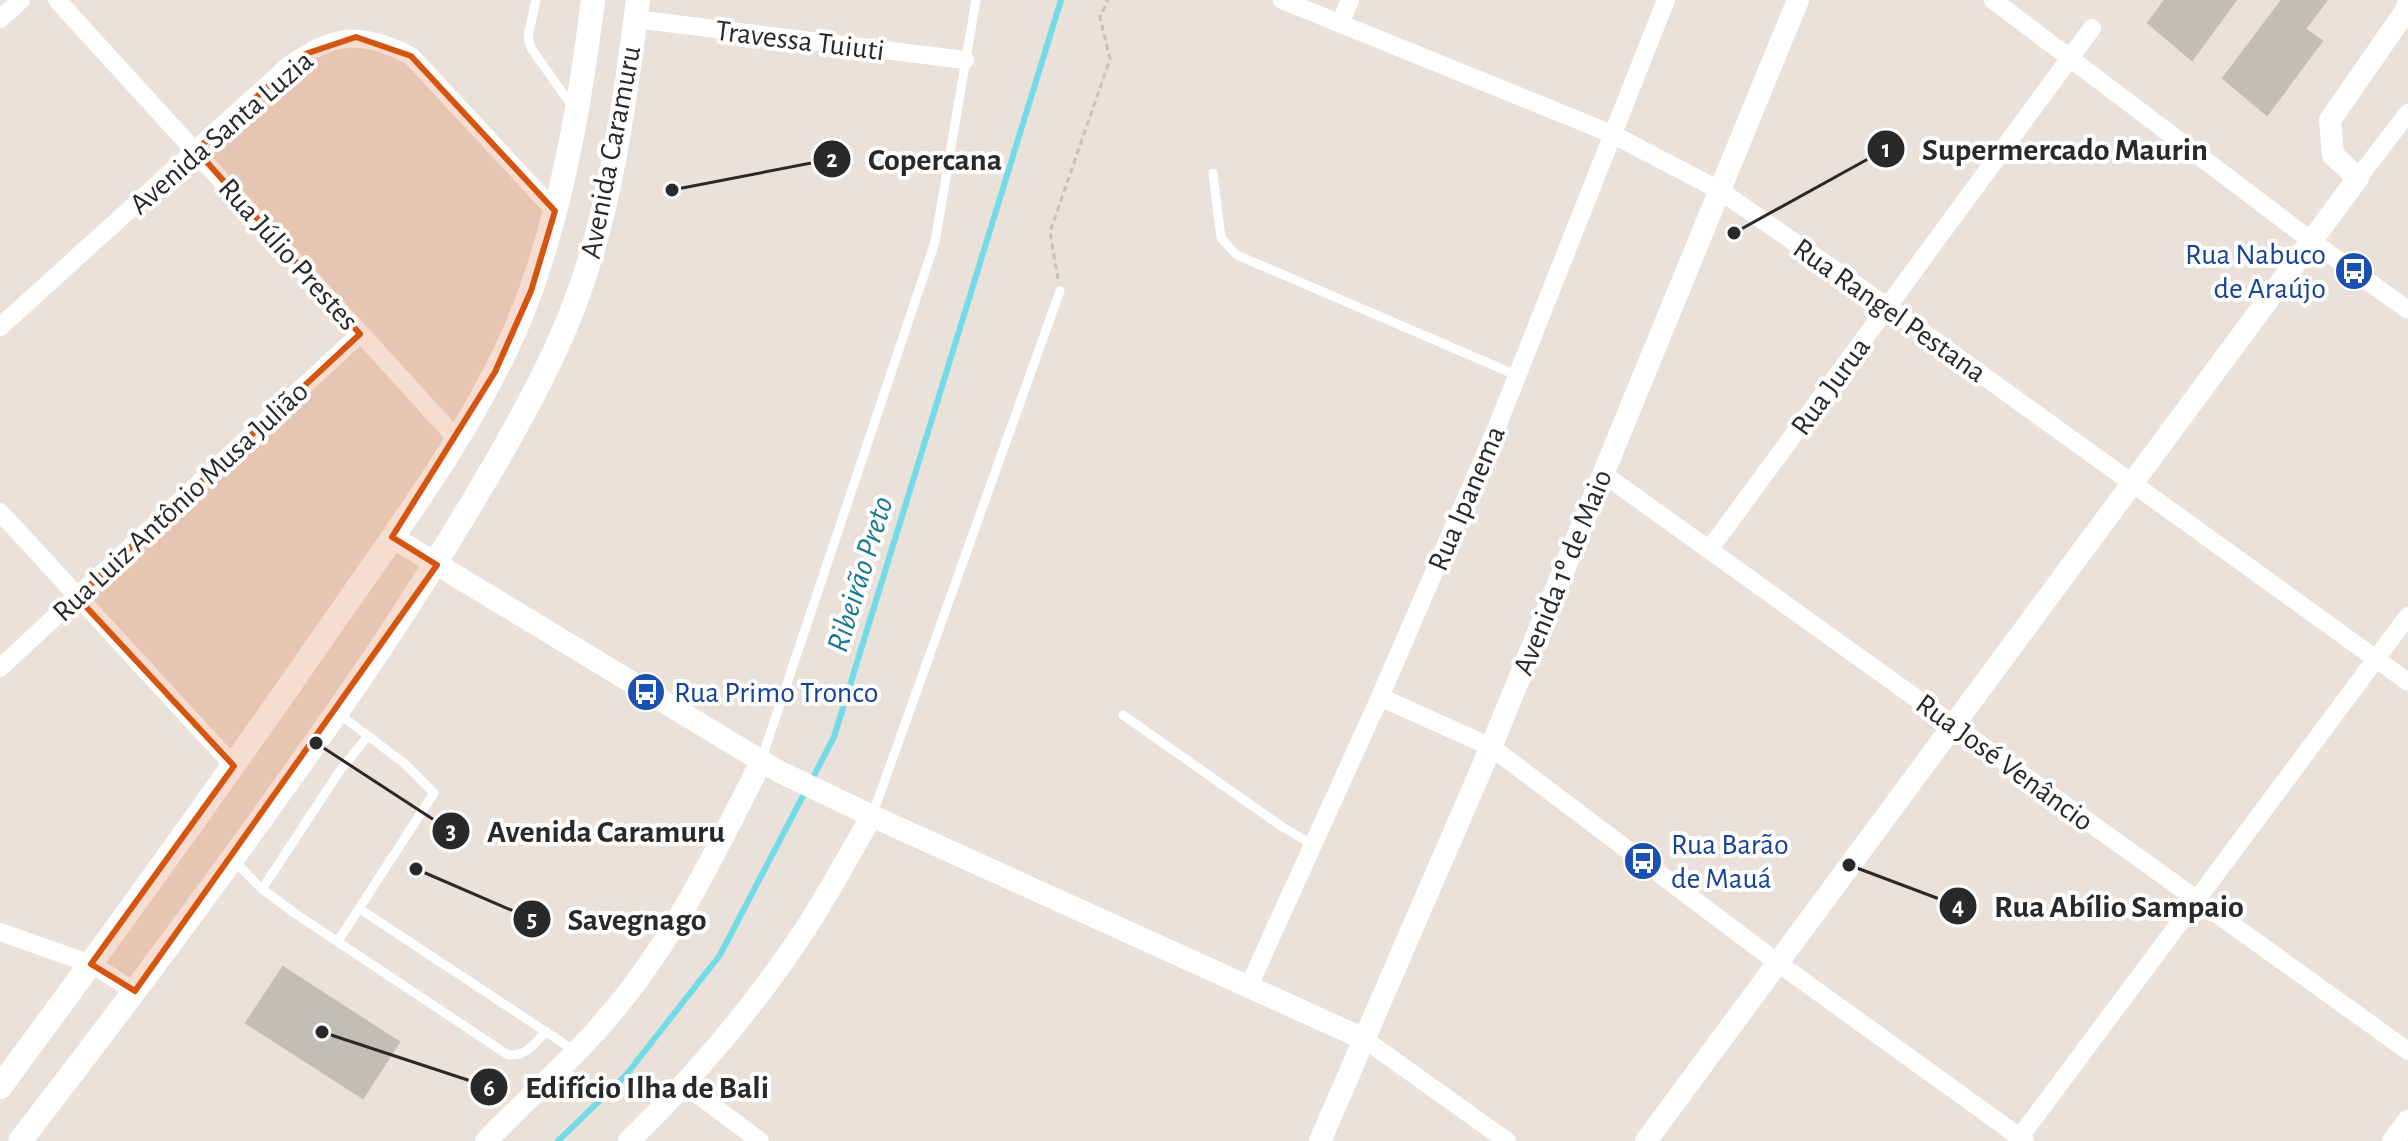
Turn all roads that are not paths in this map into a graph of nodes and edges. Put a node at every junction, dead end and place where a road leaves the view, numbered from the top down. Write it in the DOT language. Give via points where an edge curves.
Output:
graph roads {
  1 [pos="21,0"];
  2 [pos="57,0"];
  3 [pos="536,0"];
  4 [pos="593,0"];
  5 [pos="976,0"];
  6 [pos="1282,0"];
  7 [pos="1350,0"];
  8 [pos="1666,0"];
  9 [pos="1798,0"];
  10 [pos="1993,0"];
  11 [pos="2408,4"];
  12 [pos="636,10"];
  13 [pos="0,19"];
  14 [pos="1340,24"];
  15 [pos="2092,28"];
  16 [pos="2070,58"];
  17 [pos="965,60"];
  18 [pos="576,110"];
  19 [pos="2407,116"];
  20 [pos="1612,134"];
  21 [pos="196,150"];
  22 [pos="1213,173"];
  23 [pos="2358,178"];
  24 [pos="1719,190"];
  25 [pos="555,211"];
  26 [pos="2313,242"];
  27 [pos="1060,291"];
  28 [pos="1888,307"];
  29 [pos="2408,310"];
  30 [pos="0,327"];
  31 [pos="360,334"];
  32 [pos="1516,375"];
  33 [pos="456,438"];
  34 [pos="1602,473"];
  35 [pos="2133,483"];
  36 [pos="0,512"];
  37 [pos="392,537"];
  38 [pos="1709,550"];
  39 [pos="437,565"];
  40 [pos="77,597"];
  41 [pos="2408,616"];
  42 [pos="2377,659"];
  43 [pos="0,668"];
  44 [pos="2408,682"];
  45 [pos="1380,697"];
  46 [pos="337,712"];
  47 [pos="1123,715"];
  48 [pos="1952,725"];
  49 [pos="367,737"];
  50 [pos="1491,747"];
  51 [pos="234,766"];
  52 [pos="769,766"];
  53 [pos="872,816"];
  54 [pos="1313,845"];
  55 [pos="232,859"];
  56 [pos="262,889"];
  57 [pos="2197,900"];
  58 [pos="360,909"];
  59 [pos="0,932"];
  60 [pos="338,941"];
  61 [pos="1778,963"];
  62 [pos="91,964"];
  63 [pos="1248,988"];
  64 [pos="135,991"];
  65 [pos="546,1031"];
  66 [pos="1364,1039"];
  67 [pos="575,1051"];
  68 [pos="2408,1051"];
  69 [pos="685,1085"];
  70 [pos="0,1087"];
  71 [pos="2408,1121"];
  72 [pos="2021,1140"];
  73 [pos="20,1141"];
  74 [pos="486,1141"];
  75 [pos="629,1141"];
  76 [pos="760,1141"];
  77 [pos="1320,1141"];
  78 [pos="1507,1141"];
  79 [pos="1646,1141"];
  80 [pos="2393,1141"];
  1 -- 13 [label="street"];
  2 -- 21 [label="street, Rua Júlio Prestes"];
  3 -- 18 [label="lane" via="528,37 531,48"];
  4 -- 18 [label="main road, Avenida Caramuru"];
  5 -- 17 [label="lane"];
  6 -- 14 [label="street, Rua Rangel Pestana"];
  7 -- 14 [label="street"];
  8 -- 20 [label="street, Rua Ipanema"];
  9 -- 24 [label="street, Avenida 1º de Maio"];
  10 -- 16 [label="street"];
  11 -- 23 [label="street" via="2330,120 2333,155"];
  12 -- 17 [label="street, Travessa Tuiuti"];
  12 -- 39 [label="main road, Avenida Caramuru" via="611,175 579,292 523,414"];
  14 -- 20 [label="street, Rua Rangel Pestana"];
  15 -- 16 [label="street, Rua Jurua"];
  16 -- 26 [label="street"];
  16 -- 28 [label="street, Rua Jurua"];
  17 -- 52 [label="lane" via="935,242"];
  18 -- 25 [label="main road, Avenida Caramuru"];
  19 -- 23 [label="street"];
  20 -- 24 [label="street, Rua Rangel Pestana"];
  20 -- 32 [label="street, Rua Ipanema"];
  21 -- 25 [label="street, Avenida Santa Luzia" via="305,54 356,37 386,43 411,56"];
  21 -- 30 [label="street, Avenida Santa Luzia"];
  21 -- 31 [label="street, Rua Júlio Prestes"];
  22 -- 32 [label="lane" via="1221,238 1237,255"];
  23 -- 26 [label="street"];
  24 -- 28 [label="street, Rua Rangel Pestana"];
  24 -- 34 [label="street, Avenida 1º de Maio"];
  25 -- 33 [label="main road, Avenida Caramuru" via="531,291 495,372"];
  26 -- 29 [label="street"];
  26 -- 35 [label="street"];
  27 -- 53 [label="lane"];
  28 -- 35 [label="street, Rua Rangel Pestana"];
  28 -- 38 [label="street, Rua Jurua"];
  31 -- 33 [label="street, Rua Júlio Prestes"];
  31 -- 40 [label="street, Rua Luiz Antônio Musa Julião"];
  32 -- 45 [label="street, Rua Ipanema"];
  33 -- 37 [label="main road, Avenida Caramuru"];
  34 -- 38 [label="street, Rua José Venâncio"];
  34 -- 50 [label="street, Avenida 1º de Maio"];
  35 -- 42 [label="street, Rua Rangel Pestana"];
  35 -- 48 [label="street"];
  36 -- 40 [label="street"];
  37 -- 39 [label="street"];
  37 -- 51 [label="main road, Avenida Caramuru"];
  38 -- 48 [label="street, Rua José Venâncio"];
  39 -- 46 [label="main road, Avenida Caramuru"];
  39 -- 52 [label="street"];
  40 -- 43 [label="street, Rua Luiz Antônio Musa Julião"];
  40 -- 51 [label="street"];
  41 -- 42 [label="street"];
  42 -- 44 [label="street, Rua Rangel Pestana"];
  42 -- 57 [label="street"];
  45 -- 50 [label="street"];
  45 -- 54 [label="street, Rua Ipanema"];
  46 -- 49 [label="lane"];
  46 -- 55 [label="main road, Avenida Caramuru"];
  47 -- 54 [label="lane"];
  48 -- 57 [label="street, Rua José Venâncio"];
  48 -- 61 [label="street"];
  49 -- 56 [label="lane"];
  49 -- 58 [label="lane" via="434,793"];
  50 -- 61 [label="street"];
  50 -- 66 [label="street, Avenida 1º de Maio"];
  51 -- 62 [label="main road, Avenida Caramuru"];
  52 -- 53 [label="street"];
  52 -- 67 [label="street" via="695,893 603,1024"];
  53 -- 63 [label="street"];
  53 -- 69 [label="street" via="806,928"];
  54 -- 63 [label="street, Rua Ipanema"];
  55 -- 56 [label="lane"];
  55 -- 64 [label="main road, Avenida Caramuru"];
  56 -- 60 [label="lane"];
  57 -- 68 [label="street, Rua José Venâncio"];
  57 -- 72 [label="street"];
  58 -- 60 [label="lane"];
  58 -- 65 [label="lane"];
  59 -- 62 [label="street"];
  60 -- 65 [label="lane" via="508,1055 527,1052"];
  61 -- 72 [label="street"];
  61 -- 79 [label="street"];
  62 -- 64 [label="street"];
  62 -- 70 [label="main road, Avenida Caramuru"];
  63 -- 66 [label="street"];
  64 -- 73 [label="main road, Avenida Caramuru"];
  65 -- 67 [label="lane"];
  66 -- 77 [label="street, Avenida 1º de Maio"];
  66 -- 78 [label="street"];
  67 -- 74 [label="street"];
  69 -- 75 [label="street"];
  69 -- 76 [label="street"];
  71 -- 80 [label="street"];
}
